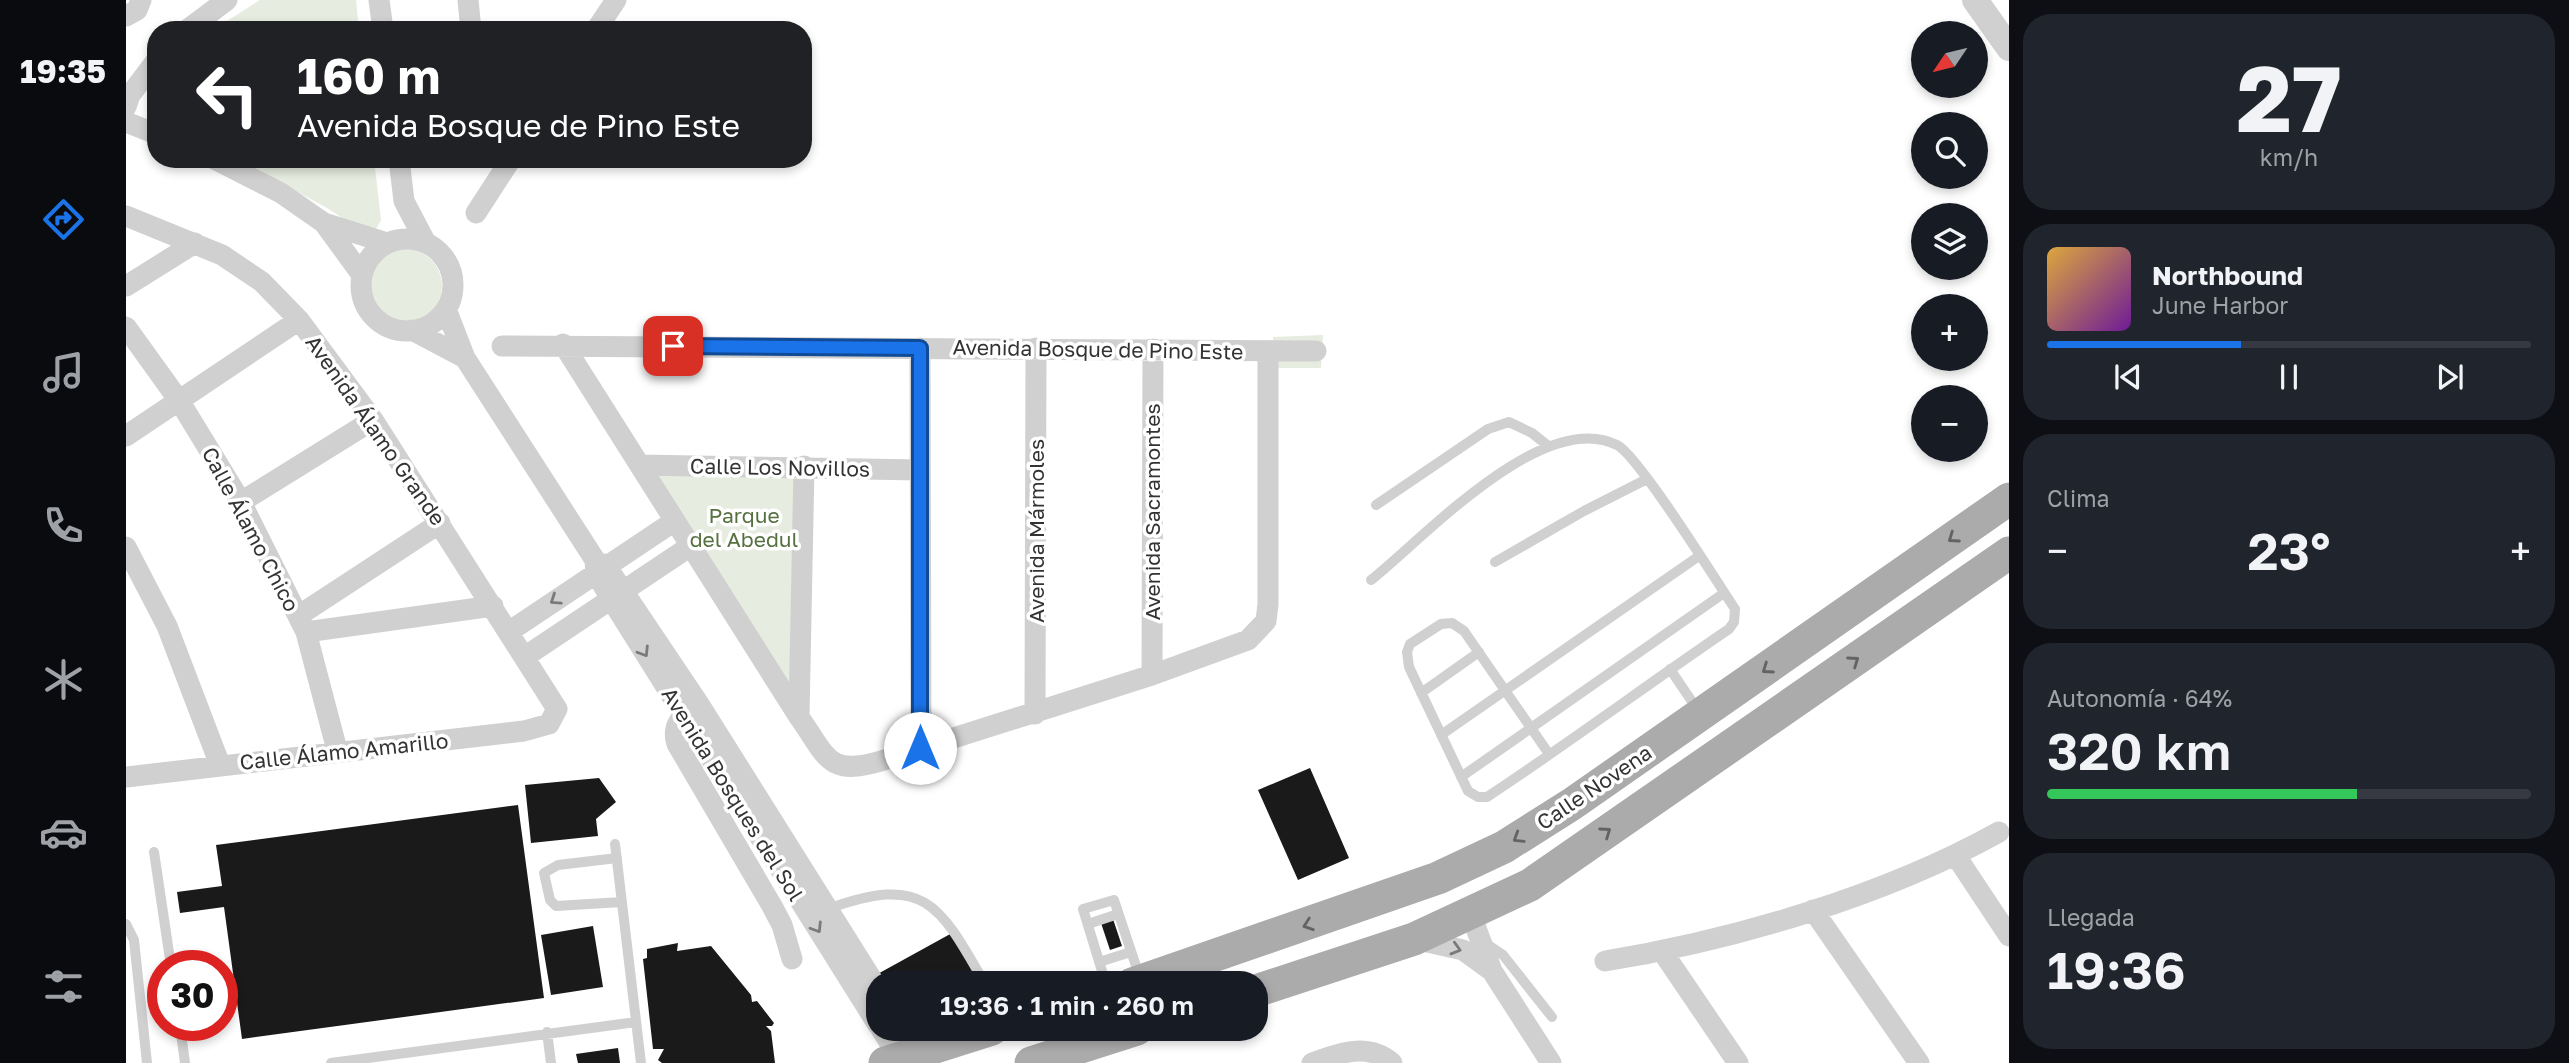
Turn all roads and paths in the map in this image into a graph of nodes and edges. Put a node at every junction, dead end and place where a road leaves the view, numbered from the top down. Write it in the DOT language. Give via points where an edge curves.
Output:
graph roads {
  1 [pos="141,0"];
  2 [pos="227,0"];
  3 [pos="379,0"];
  4 [pos="468,0"];
  5 [pos="617,0"];
  6 [pos="1975,0"];
  7 [pos="126,16"];
  8 [pos="199,21"];
  9 [pos="382,21"];
  10 [pos="470,21"];
  11 [pos="602,21"];
  12 [pos="2009,48"];
  13 [pos="147,73"];
  14 [pos="126,107"];
  15 [pos="126,122"];
  16 [pos="147,130"];
  17 [pos="232,168"];
  18 [pos="400,168"];
  19 [pos="489,168"];
  20 [pos="505,168"];
  21 [pos="492,188"];
  22 [pos="404,201"];
  23 [pos="475,213"];
  24 [pos="126,216"];
  25 [pos="324,223"];
  26 [pos="391,242"];
  27 [pos="195,243"];
  28 [pos="426,243"];
  29 [pos="362,275"];
  30 [pos="126,286"];
  31 [pos="446,309"];
  32 [pos="299,320"];
  33 [pos="126,327"];
  34 [pos="412,330"];
  35 [pos="562,345"];
  36 [pos="502,346"];
  37 [pos="920,348"];
  38 [pos="1036,348"];
  39 [pos="1153,349"];
  40 [pos="1268,351"];
  41 [pos="1316,352"];
  42 [pos="465,358"];
  43 [pos="180,402"];
  44 [pos="373,420"];
  45 [pos="126,436"];
  46 [pos="1546,445"];
  47 [pos="639,466"];
  48 [pos="804,466"];
  49 [pos="919,470"];
  50 [pos="1647,479"];
  51 [pos="2009,499"];
  52 [pos="241,502"];
  53 [pos="1377,505"];
  54 [pos="440,523"];
  55 [pos="681,534"];
  56 [pos="126,547"];
  57 [pos="2009,553"];
  58 [pos="1699,556"];
  59 [pos="1495,562"];
  60 [pos="608,577"];
  61 [pos="1371,580"];
  62 [pos="1724,593"];
  63 [pos="493,606"];
  64 [pos="302,624"];
  65 [pos="510,631"];
  66 [pos="1479,652"];
  67 [pos="526,656"];
  68 [pos="1670,669"];
  69 [pos="1152,675"];
  70 [pos="1505,690"];
  71 [pos="1421,692"];
  72 [pos="691,709"];
  73 [pos="1035,714"];
  74 [pos="557,715"];
  75 [pos="1701,715"];
  76 [pos="799,717"];
  77 [pos="1531,727"];
  78 [pos="1441,735"];
  79 [pos="920,748"];
  80 [pos="337,750"];
  81 [pos="1549,754"];
  82 [pos="220,765"];
  83 [pos="126,776"];
  84 [pos="1461,777"];
  85 [pos="1999,832"];
  86 [pos="615,844"];
  87 [pos="154,852"];
  88 [pos="1956,856"];
  89 [pos="617,858"];
  90 [pos="622,902"];
  91 [pos="828,909"];
  92 [pos="1813,910"];
  93 [pos="1118,914"];
  94 [pos="126,924"];
  95 [pos="1088,924"];
  96 [pos="1476,927"];
  97 [pos="2009,936"];
  98 [pos="1414,939"];
  99 [pos="169,950"];
  100 [pos="1662,951"];
  101 [pos="792,959"];
  102 [pos="1099,961"];
  103 [pos="1605,961"];
  104 [pos="867,971"];
  105 [pos="977,971"];
  106 [pos="1102,971"];
  107 [pos="1131,971"];
  108 [pos="1134,971"];
  109 [pos="1137,971"];
  110 [pos="1492,971"];
  111 [pos="1268,987"];
  112 [pos="866,1003"];
  113 [pos="1552,1017"];
  114 [pos="636,1022"];
  115 [pos="547,1032"];
  116 [pos="182,1041"];
  117 [pos="948,1041"];
  118 [pos="1100,1041"];
  119 [pos="904,1053"];
  120 [pos="147,1063"];
  121 [pos="185,1063"];
  122 [pos="331,1063"];
  123 [pos="551,1063"];
  124 [pos="641,1063"];
  125 [pos="1031,1063"];
  126 [pos="1312,1063"];
  127 [pos="1392,1063"];
  128 [pos="1550,1063"];
  129 [pos="1738,1063"];
  130 [pos="1919,1063"];
  1 -- 7 [label="street"];
  2 -- 8 [label="street"];
  3 -- 9 [label="street"];
  4 -- 10 [label="street"];
  5 -- 11 [label="street"];
  6 -- 12 [label="street"];
  13 -- 14 [label="street"];
  15 -- 16 [label="street"];
  17 -- 25 [label="street" via="281,193"];
  18 -- 22 [label="street"];
  19 -- 21 [label="street"];
  20 -- 21 [label="street"];
  21 -- 23 [label="street"];
  22 -- 26 [label="street"];
  22 -- 28 [label="street"];
  24 -- 27 [label="street, Avenida Álamo Grande"];
  25 -- 26 [label="street"];
  25 -- 29 [label="street"];
  26 -- 28 [label="street" via="410,239"];
  26 -- 29 [label="street" via="367,262"];
  27 -- 30 [label="street"];
  27 -- 32 [label="street, Avenida Álamo Grande" via="262,282"];
  28 -- 31 [label="street" via="444,257 452,277"];
  29 -- 34 [label="street" via="362,294 370,312 384,324"];
  31 -- 34 [label="street" via="432,323"];
  31 -- 42 [label="street, Avenida Bosques del Sol"];
  32 -- 43 [label="street"];
  32 -- 44 [label="street, Avenida Álamo Grande"];
  33 -- 43 [label="street, Calle Álamo Chico"];
  34 -- 42 [label="street, Avenida Bosques del Sol"];
  35 -- 36 [label="street, Avenida Bosque de Pino Este"];
  35 -- 37 [label="street, Avenida Bosque de Pino Este"];
  35 -- 47 [label="street"];
  37 -- 38 [label="street, Avenida Bosque de Pino Este"];
  37 -- 49 [label="street"];
  38 -- 39 [label="street, Avenida Bosque de Pino Este"];
  38 -- 73 [label="street, Avenida Mármoles"];
  39 -- 40 [label="street, Avenida Bosque de Pino Este"];
  39 -- 69 [label="street, Avenida Sacramontes"];
  40 -- 41 [label="street, Avenida Bosque de Pino Este"];
  40 -- 69 [label="street" via="1266,621 1248,640"];
  42 -- 60 [label="street, Avenida Bosques del Sol"];
  43 -- 45 [label="street"];
  43 -- 52 [label="street, Calle Álamo Chico"];
  44 -- 52 [label="street"];
  44 -- 54 [label="street, Avenida Álamo Grande"];
  46 -- 50 [label="lane" via="1594,439 1619,445"];
  46 -- 53 [label="lane" via="1509,422 1488,429"];
  46 -- 61 [label="lane" via="1487,481"];
  47 -- 48 [label="street, Calle Los Novillos"];
  47 -- 55 [label="street"];
  48 -- 49 [label="street, Calle Los Novillos"];
  48 -- 76 [label="street"];
  49 -- 79 [label="street"];
  50 -- 58 [label="lane"];
  50 -- 59 [label="lane"];
  51 -- 75 [label="main road, Calle Novena, one-way"];
  52 -- 64 [label="street, Calle Álamo Chico"];
  54 -- 63 [label="street, Avenida Álamo Grande"];
  54 -- 64 [label="street"];
  55 -- 60 [label="street"];
  55 -- 60 [label="street"];
  55 -- 76 [label="street"];
  56 -- 82 [label="street" via="167,626"];
  96 -- 57 [label="main road, Calle Novena, one-way"];
  58 -- 62 [label="lane"];
  58 -- 70 [label="lane"];
  60 -- 65 [label="street, one-way"];
  60 -- 67 [label="street"];
  60 -- 72 [label="street, Avenida Bosques del Sol"];
  62 -- 68 [label="lane" via="1735,610 1734,622"];
  62 -- 77 [label="lane"];
  63 -- 64 [label="street"];
  63 -- 65 [label="street, Avenida Álamo Grande"];
  64 -- 80 [label="street, Calle Álamo Chico"];
  65 -- 67 [label="street, Avenida Álamo Grande"];
  66 -- 70 [label="lane"];
  66 -- 71 [label="lane"];
  66 -- 71 [label="lane" via="1452,623 1441,624 1410,644 1409,667"];
  67 -- 74 [label="street, Avenida Álamo Grande" via="554,700"];
  68 -- 75 [label="lane"];
  68 -- 81 [label="lane"];
  69 -- 73 [label="street"];
  70 -- 77 [label="lane"];
  70 -- 78 [label="lane"];
  71 -- 78 [label="lane"];
  72 -- 91 [label="street, Avenida Bosques del Sol"];
  72 -- 101 [label="street" via="675,730 680,752 772,906"];
  72 -- 112 [label="street, Avenida Bosques del Sol, one-way"];
  73 -- 79 [label="street"];
  74 -- 80 [label="street, Calle Álamo Amarillo" via="543,727 524,731"];
  75 -- 109 [label="main road, Calle Novena, one-way" via="1572,804 1480,859 1384,898"];
  76 -- 79 [label="street" via="831,762 856,769"];
  77 -- 81 [label="lane"];
  77 -- 84 [label="lane"];
  78 -- 84 [label="lane"];
  80 -- 82 [label="street, Calle Álamo Amarillo"];
  81 -- 84 [label="lane" via="1488,797 1468,791"];
  82 -- 83 [label="street, Calle Álamo Amarillo"];
  85 -- 88 [label="street"];
  86 -- 89 [label="lane"];
  87 -- 99 [label="lane"];
  88 -- 92 [label="street"];
  88 -- 97 [label="street"];
  89 -- 90 [label="lane"];
  89 -- 90 [label="lane" via="558,865 544,873 550,900 556,906"];
  90 -- 114 [label="lane"];
  91 -- 104 [label="street, Avenida Bosques del Sol"];
  91 -- 105 [label="lane" via="887,892 912,896 927,903 954,932"];
  92 -- 100 [label="street"];
  92 -- 130 [label="street"];
  93 -- 95 [label="lane"];
  93 -- 95 [label="lane" via="1114,900 1083,909"];
  93 -- 108 [label="lane"];
  94 -- 120 [label="lane" via="134,940"];
  95 -- 102 [label="lane"];
  96 -- 98 [label="main road, Calle Novena"];
  96 -- 110 [label="street"];
  96 -- 113 [label="lane"];
  98 -- 110 [label="street, one-way" via="1463,950"];
  98 -- 111 [label="main road, Calle Novena"];
  100 -- 103 [label="street"];
  100 -- 129 [label="street"];
  102 -- 106 [label="lane"];
  102 -- 107 [label="lane"];
  110 -- 128 [label="street"];
  114 -- 115 [label="lane"];
  114 -- 124 [label="lane"];
  115 -- 122 [label="lane"];
  115 -- 123 [label="lane"];
  116 -- 121 [label="lane"];
  117 -- 119 [label="main road"];
  118 -- 125 [label="main road"];
  126 -- 127 [label="street" via="1366,1050"];
}
